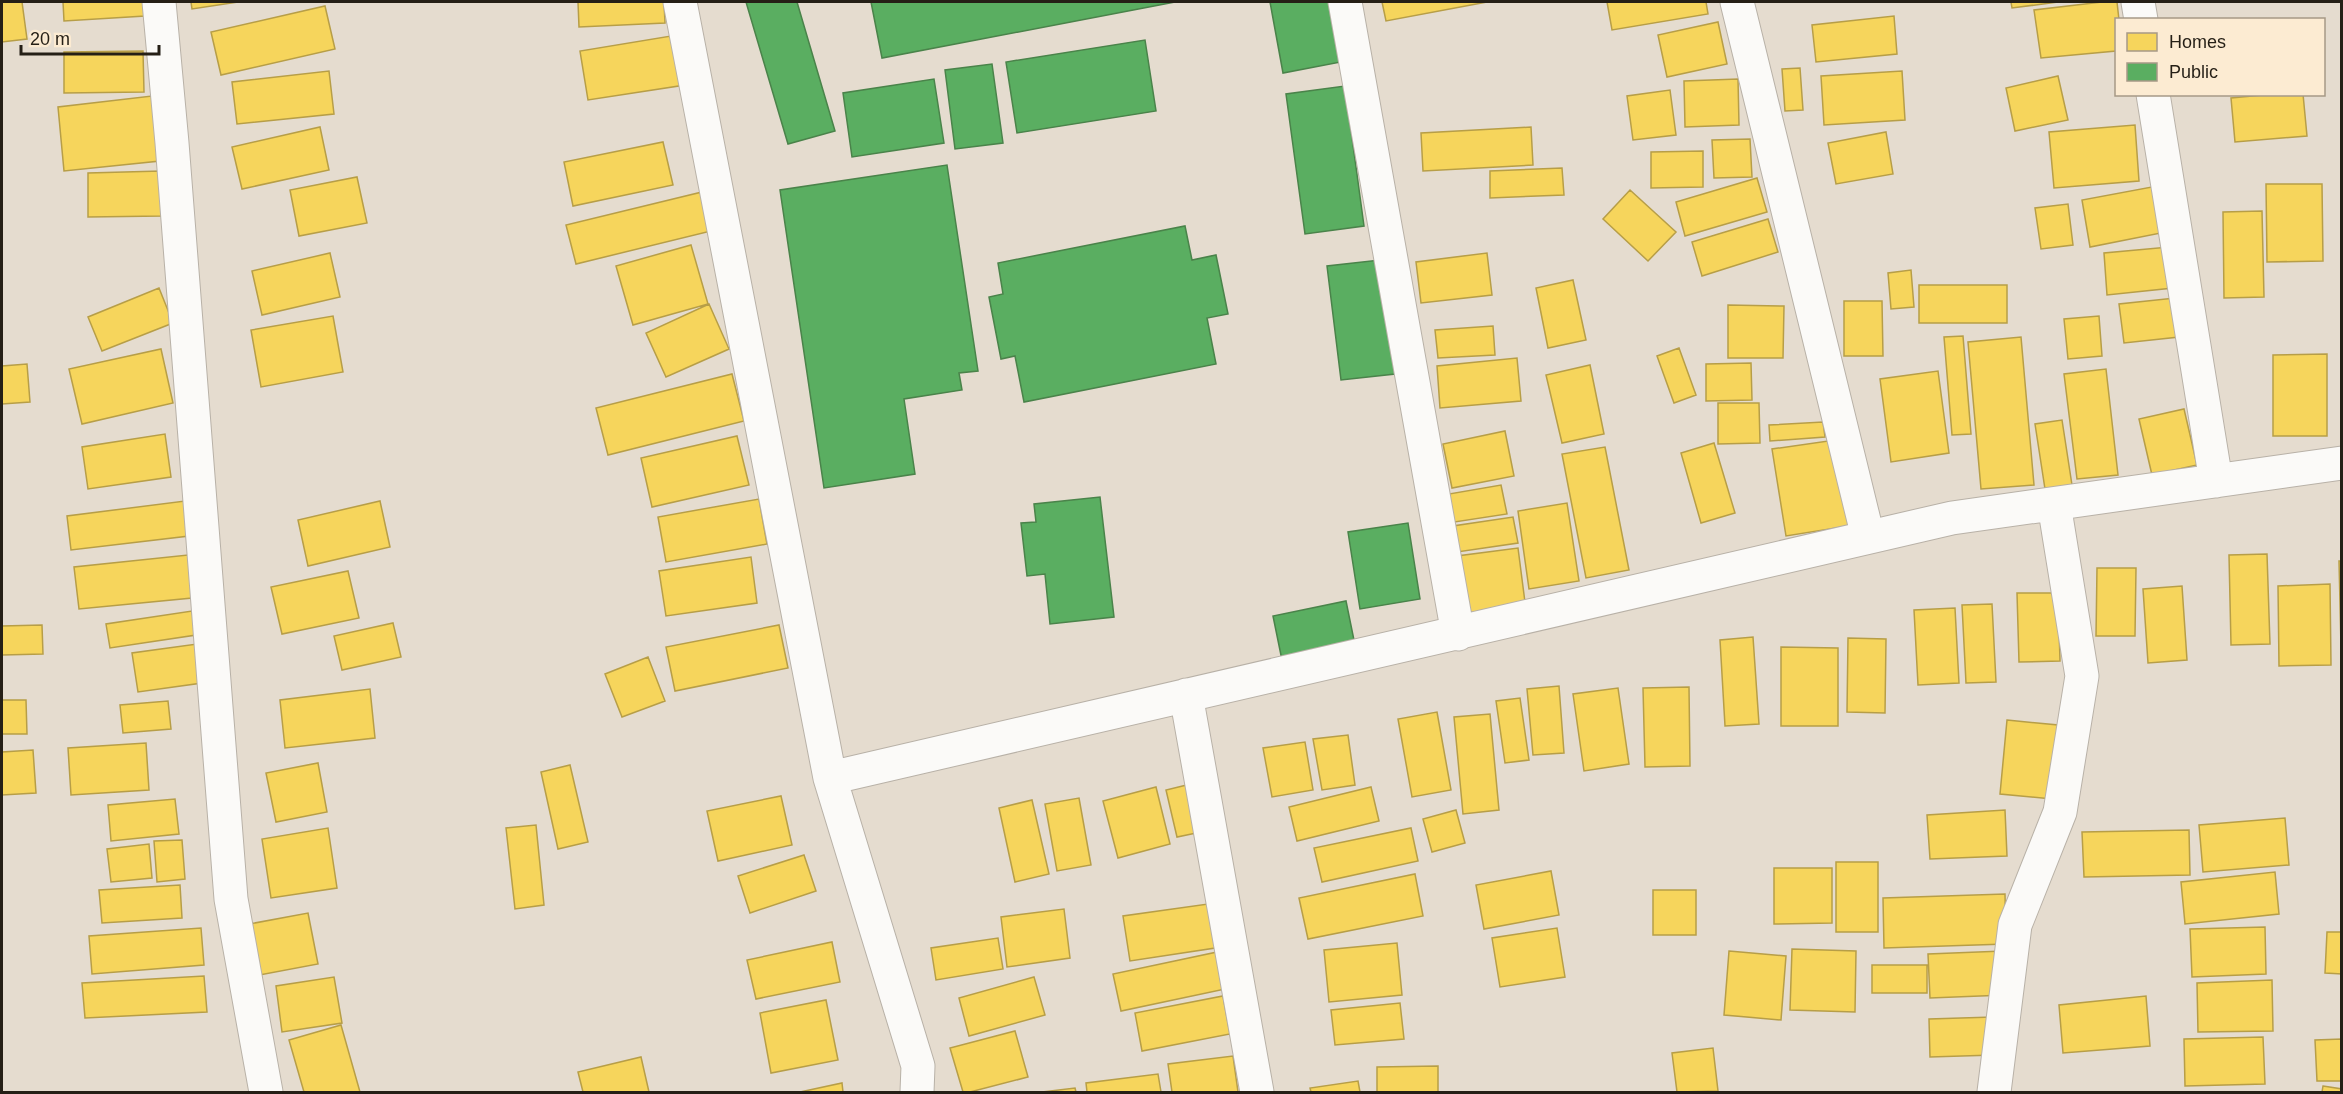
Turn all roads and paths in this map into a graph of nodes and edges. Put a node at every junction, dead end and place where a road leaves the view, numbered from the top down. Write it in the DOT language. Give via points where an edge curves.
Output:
graph roads {
  1 [pos="159,2"];
  2 [pos="680,2"];
  3 [pos="1345,2"];
  4 [pos="1737,2"];
  5 [pos="2138,2"];
  6 [pos="2141,18"];
  7 [pos="2153,96"];
  8 [pos="2342,463"];
  9 [pos="2216,481"];
  10 [pos="2055,504"];
  11 [pos="1868,537"];
  12 [pos="1458,634"];
  13 [pos="1186,695"];
  14 [pos="830,778"];
  15 [pos="266,1092"];
  16 [pos="917,1092"];
  17 [pos="1257,1092"];
  18 [pos="1994,1092"];
  1 -- 15 [label="street" via="231,899"];
  2 -- 14 [label="street"];
  3 -- 12 [label="street"];
  4 -- 11 [label="street"];
  5 -- 6 [label="street"];
  7 -- 9 [label="street"];
  8 -- 9 [label="street"];
  9 -- 10 [label="street"];
  10 -- 11 [label="street" via="1952,518"];
  10 -- 18 [label="street" via="2082,676 2060,812 2015,925"];
  11 -- 12 [label="street"];
  12 -- 13 [label="street"];
  13 -- 14 [label="street"];
  13 -- 17 [label="street"];
  14 -- 16 [label="street" via="918,1066"];
}
